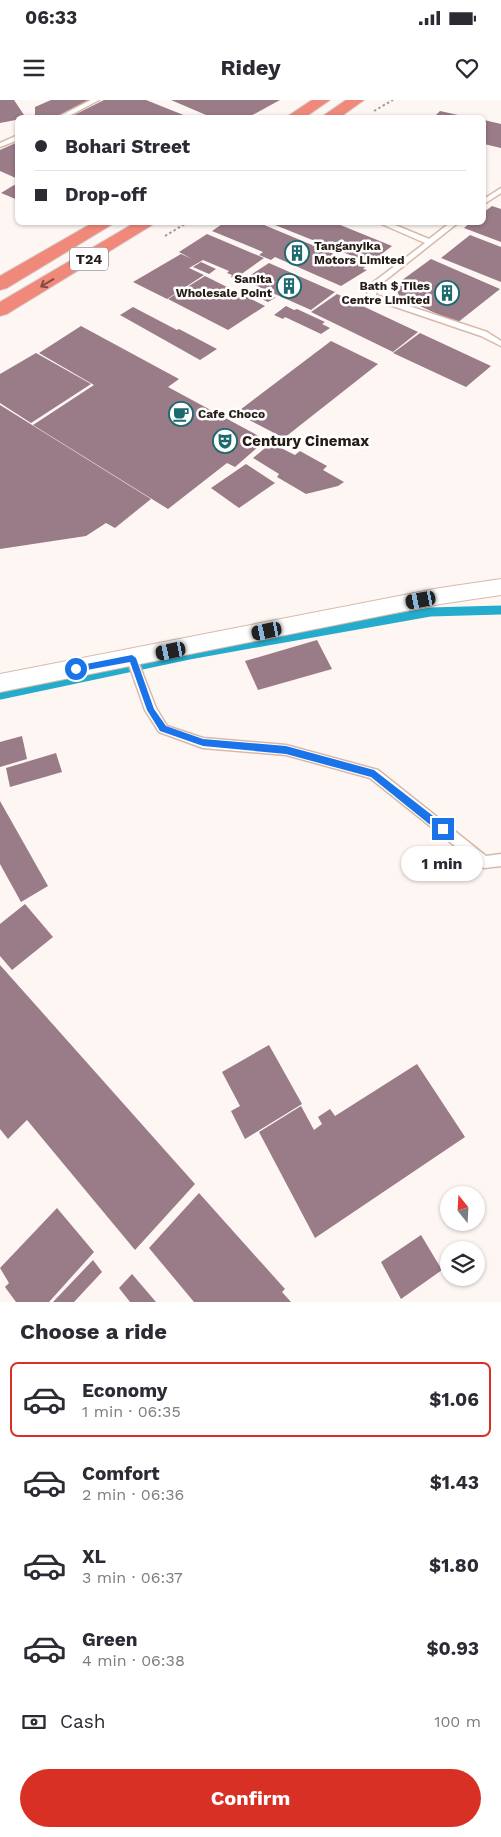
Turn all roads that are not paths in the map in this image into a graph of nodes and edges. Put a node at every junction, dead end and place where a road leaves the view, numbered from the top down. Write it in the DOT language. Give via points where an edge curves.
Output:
graph roads {
  1 [pos="96,100"];
  2 [pos="323,100"];
  3 [pos="357,100"];
  4 [pos="65,115"];
  5 [pos="297,115"];
  6 [pos="332,115"];
  7 [pos="15,138"];
  8 [pos="0,145"];
  9 [pos="501,190"];
  10 [pos="486,201"];
  11 [pos="103,225"];
  12 [pos="145,225"];
  13 [pos="388,225"];
  14 [pos="452,225"];
  15 [pos="430,242"];
  16 [pos="0,284"];
  17 [pos="0,310"];
  18 [pos="501,344"];
  19 [pos="501,587"];
  20 [pos="132,658"];
  21 [pos="0,683"];
  22 [pos="501,860"];
  1 -- 4 [label="lane"];
  2 -- 5 [label="highway"];
  3 -- 6 [label="highway"];
  7 -- 8 [label="lane"];
  9 -- 10 [label="lane"];
  11 -- 16 [label="highway, T24"];
  12 -- 17 [label="highway, T24, one-way"];
  13 -- 15 [label="lane"];
  14 -- 15 [label="lane"];
  15 -- 18 [label="lane" via="374,286 372,296 484,334"];
  19 -- 20 [label="street" via="440,596"];
  20 -- 21 [label="street"];
  20 -- 22 [label="lane" via="151,710 163,729 203,743 286,750 374,774 484,862"];
}
